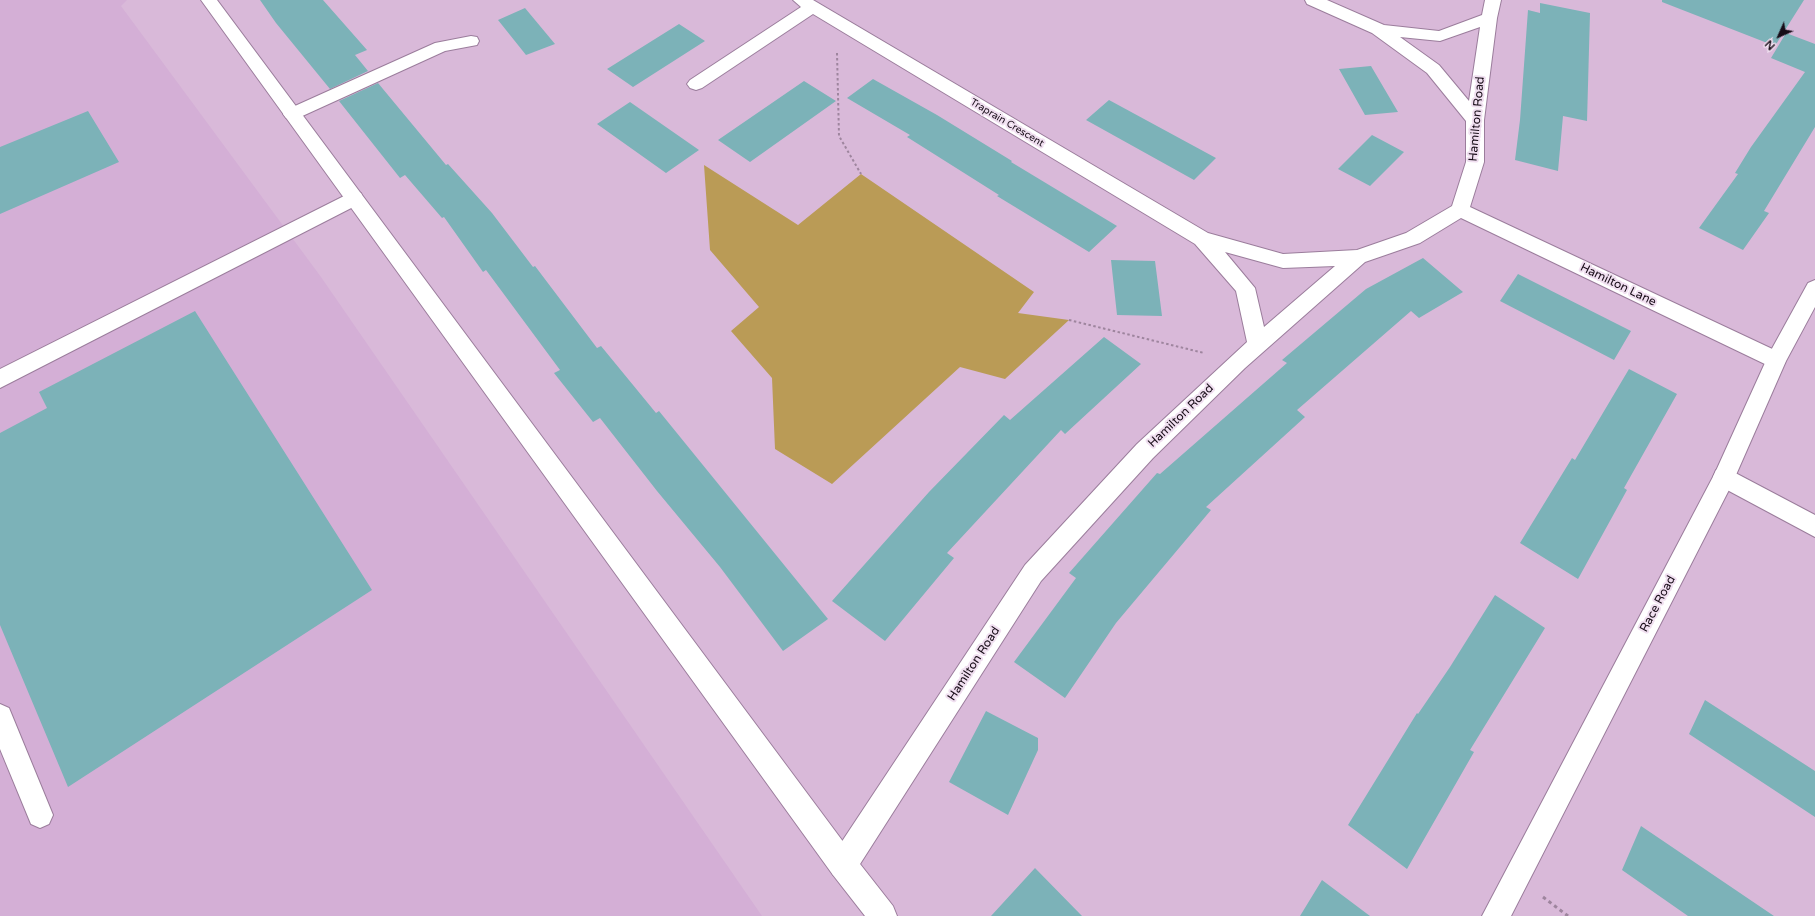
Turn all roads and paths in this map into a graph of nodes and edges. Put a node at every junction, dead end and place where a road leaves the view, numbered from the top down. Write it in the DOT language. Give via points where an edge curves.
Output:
graph roads {
  1 [pos="209,0"];
  2 [pos="1313,0"];
  3 [pos="1493,0"];
  4 [pos="806,4"];
  5 [pos="1489,18"];
  6 [pos="836,21"];
  7 [pos="1378,29"];
  8 [pos="471,41"];
  9 [pos="696,84"];
  10 [pos="292,114"];
  11 [pos="1475,120"];
  12 [pos="861,174"];
  13 [pos="354,198"];
  14 [pos="1460,210"];
  15 [pos="1202,239"];
  16 [pos="1358,257"];
  17 [pos="1815,288"];
  18 [pos="1069,320"];
  19 [pos="1258,344"];
  20 [pos="1776,360"];
  21 [pos="1238,362"];
  22 [pos="0,379"];
  23 [pos="1724,477"];
  24 [pos="1815,527"];
  25 [pos="0,717"];
  26 [pos="40,815"];
  27 [pos="843,865"];
  28 [pos="883,916"];
  29 [pos="1496,916"];
  1 -- 10 [label="street"];
  2 -- 7 [label="street"];
  3 -- 5 [label="street, Hamilton Road"];
  4 -- 6 [label="street, Traprain Crescent"];
  4 -- 9 [label="street, Traprain Crescent"];
  5 -- 7 [label="street" via="1440,36"];
  5 -- 11 [label="street, Hamilton Road"];
  6 -- 12 [label="path" via="839,136"];
  6 -- 15 [label="street, Traprain Crescent"];
  7 -- 11 [label="street" via="1433,69"];
  8 -- 10 [label="street" via="441,47"];
  10 -- 13 [label="street"];
  11 -- 14 [label="street, Hamilton Road" via="1475,162"];
  13 -- 22 [label="street"];
  13 -- 27 [label="street"];
  14 -- 16 [label="street, Hamilton Road" via="1413,238"];
  14 -- 20 [label="street, Hamilton Lane"];
  15 -- 16 [label="street, Traprain Crescent" via="1283,261"];
  15 -- 19 [label="street, Traprain Crescent" via="1245,288"];
  16 -- 19 [label="street, Hamilton Road"];
  17 -- 20 [label="street, Race Road"];
  18 -- 21 [label="path"];
  19 -- 21 [label="street, Hamilton Road"];
  20 -- 23 [label="street, Race Road"];
  21 -- 27 [label="street, Hamilton Road" via="1145,451 1033,573"];
  23 -- 24 [label="street"];
  23 -- 29 [label="street, Race Road"];
  25 -- 26 [label="street"];
  27 -- 28 [label="street"];
}
